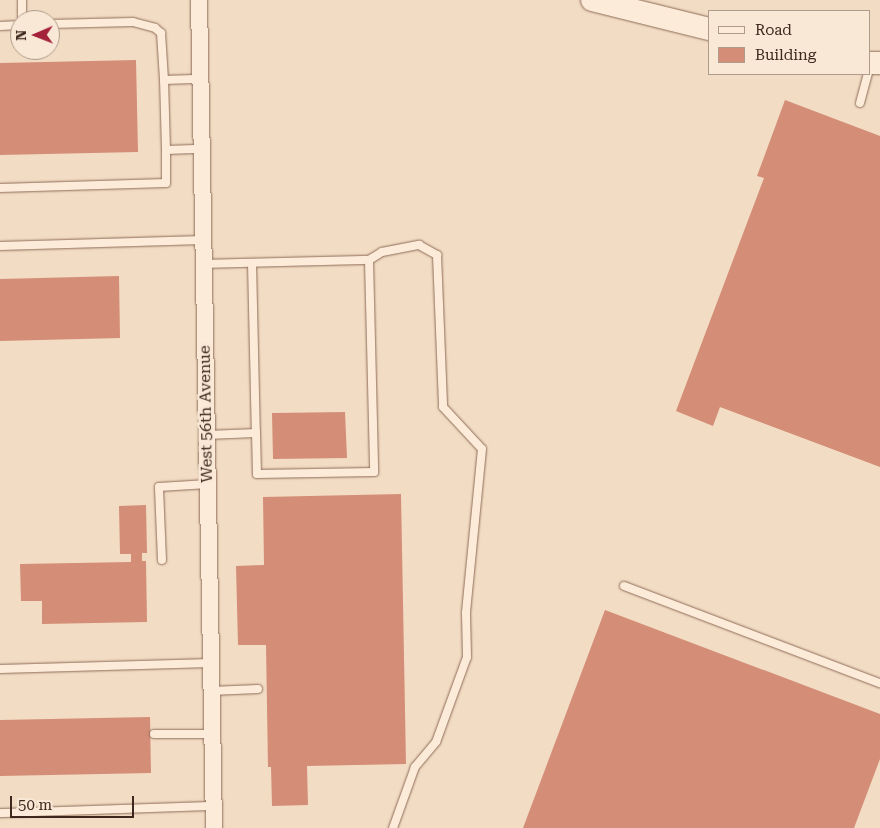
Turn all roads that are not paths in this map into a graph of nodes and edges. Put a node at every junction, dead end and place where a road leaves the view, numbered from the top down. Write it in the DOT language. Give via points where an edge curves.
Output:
graph roads {
  1 [pos="199,0"];
  2 [pos="592,0"];
  3 [pos="60,24"];
  4 [pos="708,29"];
  5 [pos="873,67"];
  6 [pos="200,79"];
  7 [pos="164,80"];
  8 [pos="860,104"];
  9 [pos="202,149"];
  10 [pos="166,150"];
  11 [pos="0,188"];
  12 [pos="203,240"];
  13 [pos="0,246"];
  14 [pos="369,260"];
  15 [pos="252,263"];
  16 [pos="204,264"];
  17 [pos="256,433"];
  18 [pos="207,435"];
  19 [pos="208,484"];
  20 [pos="162,560"];
  21 [pos="624,586"];
  22 [pos="211,663"];
  23 [pos="0,669"];
  24 [pos="880,683"];
  25 [pos="258,689"];
  26 [pos="211,692"];
  27 [pos="154,734"];
  28 [pos="212,734"];
  29 [pos="214,806"];
  30 [pos="0,813"];
  31 [pos="214,828"];
  32 [pos="393,828"];
  1 -- 6 [label="street, West 56th Avenue"];
  2 -- 4 [label="street"];
  3 -- 7 [label="lane" via="133,22 155,28 161,33"];
  5 -- 8 [label="lane"];
  6 -- 7 [label="lane"];
  6 -- 9 [label="street, West 56th Avenue"];
  7 -- 10 [label="lane"];
  9 -- 10 [label="lane"];
  9 -- 12 [label="street, West 56th Avenue"];
  10 -- 11 [label="lane" via="166,183"];
  12 -- 13 [label="lane"];
  12 -- 16 [label="street, West 56th Avenue"];
  14 -- 15 [label="lane"];
  14 -- 17 [label="lane" via="374,472 257,474"];
  14 -- 32 [label="lane" via="382,252 419,245 438,255 443,407 482,449 466,613 467,657 436,742 416,767"];
  15 -- 16 [label="lane"];
  15 -- 17 [label="lane"];
  16 -- 18 [label="street, West 56th Avenue"];
  17 -- 18 [label="lane"];
  18 -- 19 [label="street, West 56th Avenue"];
  19 -- 20 [label="lane" via="159,487"];
  19 -- 22 [label="street, West 56th Avenue"];
  21 -- 24 [label="lane"];
  22 -- 23 [label="lane"];
  22 -- 26 [label="street, West 56th Avenue"];
  25 -- 26 [label="lane"];
  26 -- 28 [label="street, West 56th Avenue"];
  27 -- 28 [label="lane"];
  28 -- 29 [label="street, West 56th Avenue"];
  29 -- 30 [label="lane"];
  29 -- 31 [label="street, West 56th Avenue"];
}
